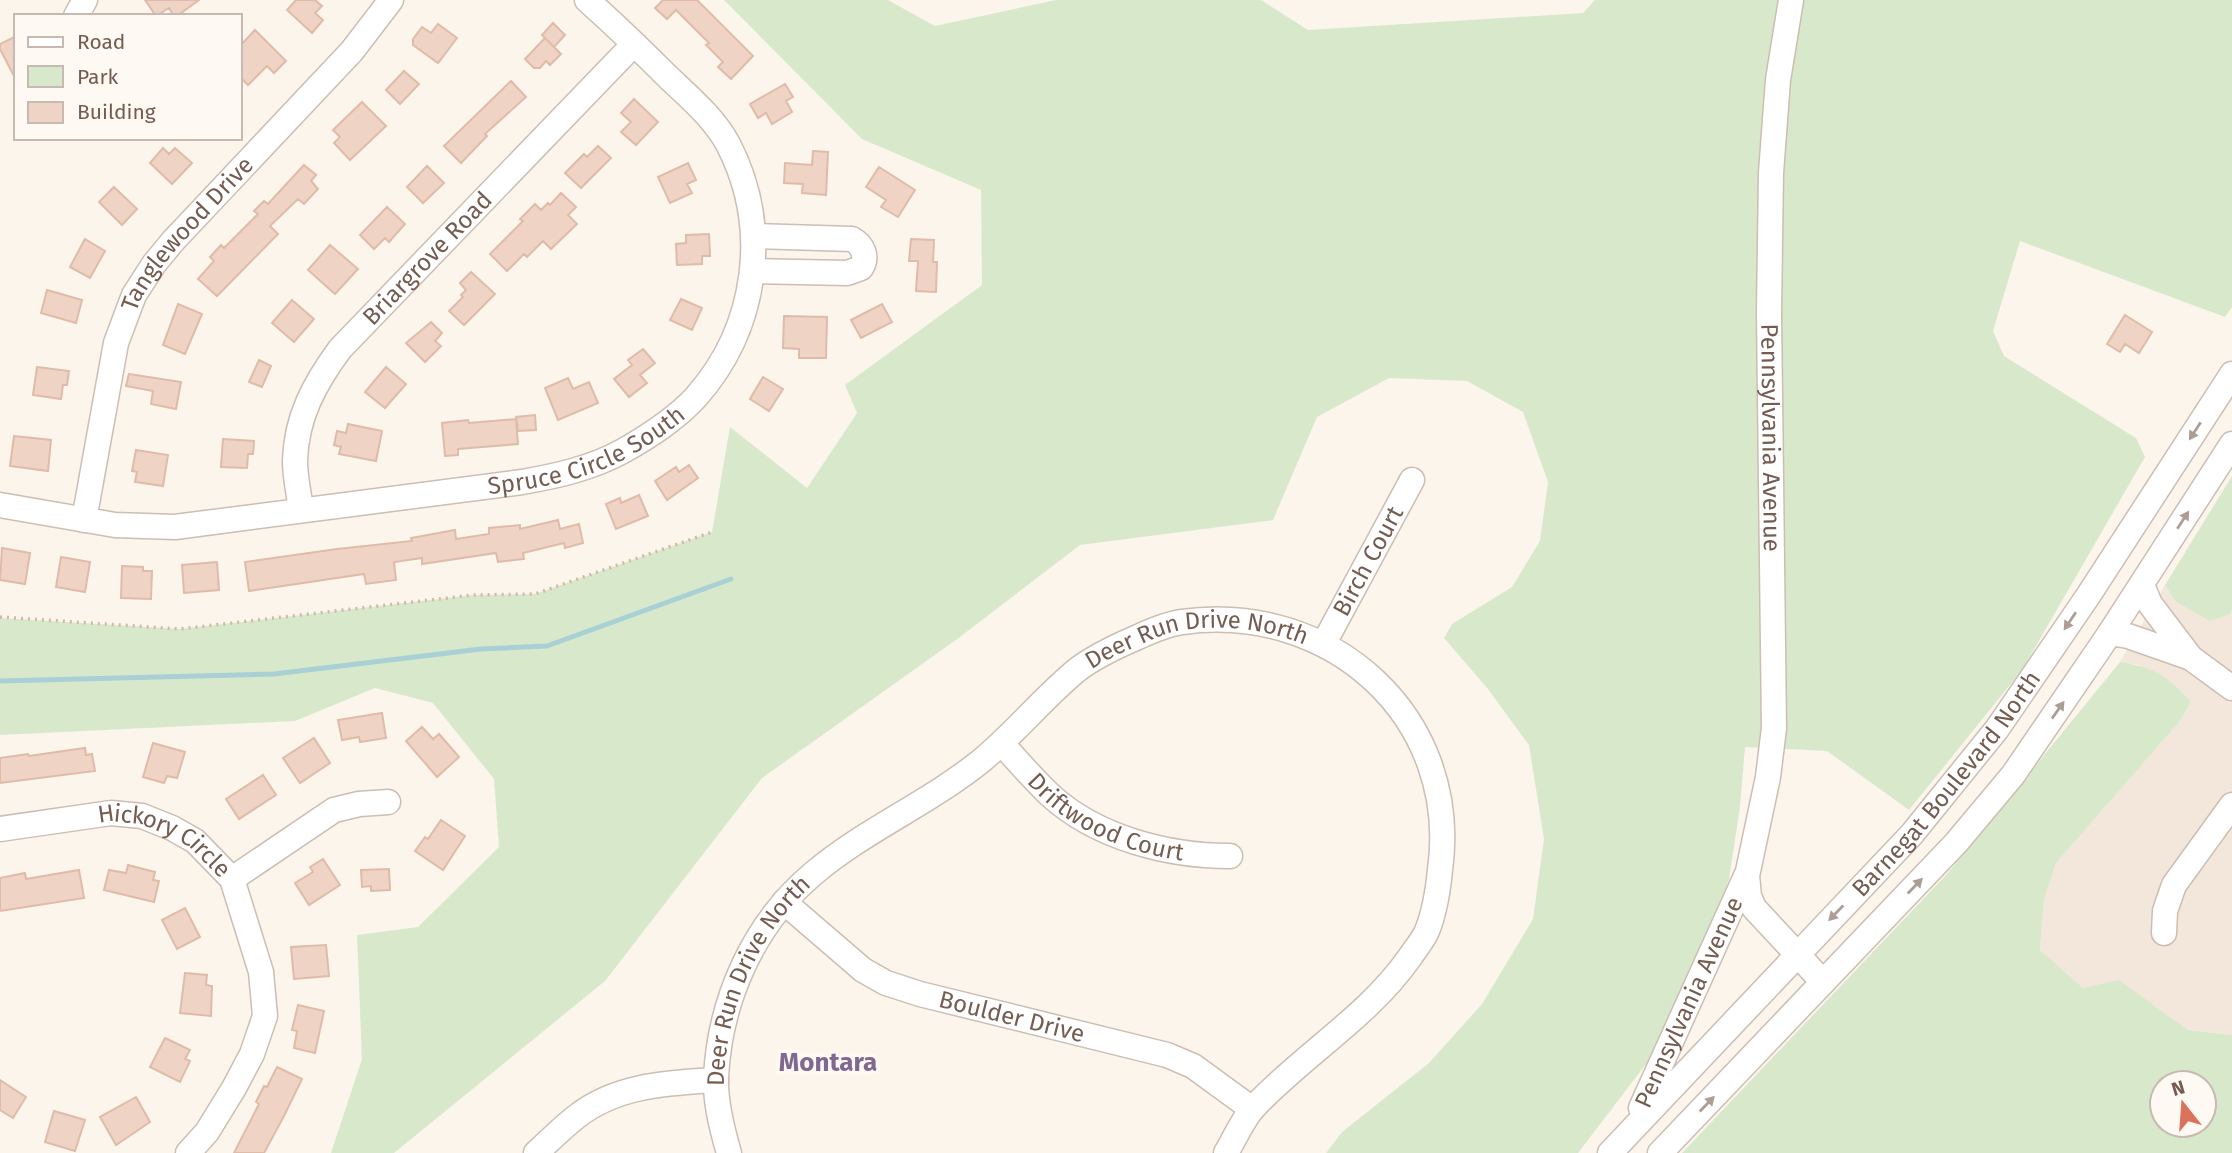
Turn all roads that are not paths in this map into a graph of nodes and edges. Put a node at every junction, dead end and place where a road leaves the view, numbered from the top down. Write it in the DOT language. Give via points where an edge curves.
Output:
graph roads {
  1 [pos="391,0"];
  2 [pos="587,0"];
  3 [pos="1791,0"];
  4 [pos="634,44"];
  5 [pos="754,236"];
  6 [pos="753,271"];
  7 [pos="2232,374"];
  8 [pos="2232,444"];
  9 [pos="1412,480"];
  10 [pos="0,505"];
  11 [pos="301,510"];
  12 [pos="84,520"];
  13 [pos="2142,585"];
  14 [pos="2110,633"];
  15 [pos="1324,643"];
  16 [pos="2191,658"];
  17 [pos="2232,688"];
  18 [pos="1002,744"];
  19 [pos="388,802"];
  20 [pos="2232,805"];
  21 [pos="0,829"];
  22 [pos="1230,856"];
  23 [pos="1747,876"];
  24 [pos="232,879"];
  25 [pos="784,902"];
  26 [pos="2164,933"];
  27 [pos="1797,954"];
  28 [pos="1823,982"];
  29 [pos="716,1080"];
  30 [pos="1252,1109"];
  31 [pos="1631,1130"];
  32 [pos="188,1153"];
  33 [pos="536,1153"];
  34 [pos="729,1153"];
  35 [pos="1226,1153"];
  36 [pos="1609,1153"];
  37 [pos="1660,1153"];
  1 -- 12 [label="street, Tanglewood Drive" via="352,51 173,241 134,295 116,343"];
  2 -- 4 [label="street, Spruce Circle South"];
  3 -- 23 [label="street, Pennsylvania Avenue" via="1771,173 1774,728"];
  4 -- 5 [label="street, Spruce Circle South" via="706,113 727,143 742,177"];
  4 -- 11 [label="street, Briargrove Road" via="340,349 304,408 295,462"];
  5 -- 6 [label="street, Spruce Circle South"];
  5 -- 6 [label="street" via="852,239 861,246 864,258 861,268 848,273"];
  6 -- 11 [label="street, Spruce Circle South" via="739,327 711,377 681,411 621,452 569,472 522,482"];
  7 -- 27 [label="street, Barnegat Boulevard North, one-way" via="1997,729 1912,834"];
  13 -- 8 [label="street, Barnegat Boulevard North, one-way"];
  9 -- 15 [label="street, Birch Court"];
  10 -- 12 [label="street, Spruce Circle South"];
  11 -- 12 [label="street, Spruce Circle South" via="175,527"];
  13 -- 14 [label="street, Barnegat Boulevard North"];
  13 -- 16 [label="street" via="2155,611"];
  14 -- 16 [label="street"];
  28 -- 14 [label="street, Barnegat Boulevard North, one-way" via="2004,785"];
  15 -- 18 [label="street, Deer Run Drive North" via="1254,622 1178,622 1113,647 1078,669"];
  15 -- 30 [label="street, Deer Run Drive North" via="1383,687 1412,724 1426,752 1443,821 1436,905 1426,934 1395,978"];
  16 -- 17 [label="street"];
  18 -- 22 [label="street, Driftwood Court" via="1050,796 1084,821 1176,852"];
  18 -- 25 [label="street, Deer Run Drive North" via="963,776 813,873"];
  19 -- 24 [label="street" via="334,810"];
  20 -- 26 [label="street" via="2174,886 2165,911"];
  21 -- 24 [label="street, Hickory Circle" via="111,813 142,816 195,841"];
  23 -- 27 [label="street, Pennsylvania Avenue" via="1754,908"];
  23 -- 31 [label="street, Pennsylvania Avenue"];
  24 -- 32 [label="street, Hickory Circle" via="261,972 265,1016 234,1088"];
  25 -- 29 [label="street, Deer Run Drive North" via="740,970 720,1044"];
  25 -- 30 [label="street, Boulder Drive" via="863,970 886,983 1167,1055 1193,1066"];
  27 -- 28 [label="street, Pennsylvania Avenue"];
  27 -- 31 [label="street, Barnegat Boulevard North"];
  37 -- 28 [label="street, Barnegat Boulevard North, one-way"];
  29 -- 33 [label="street" via="662,1083 624,1092 578,1115"];
  29 -- 34 [label="street, Deer Run Drive North"];
  30 -- 35 [label="street, Deer Run Drive North"];
  31 -- 36 [label="street, Barnegat Boulevard North"];
}
